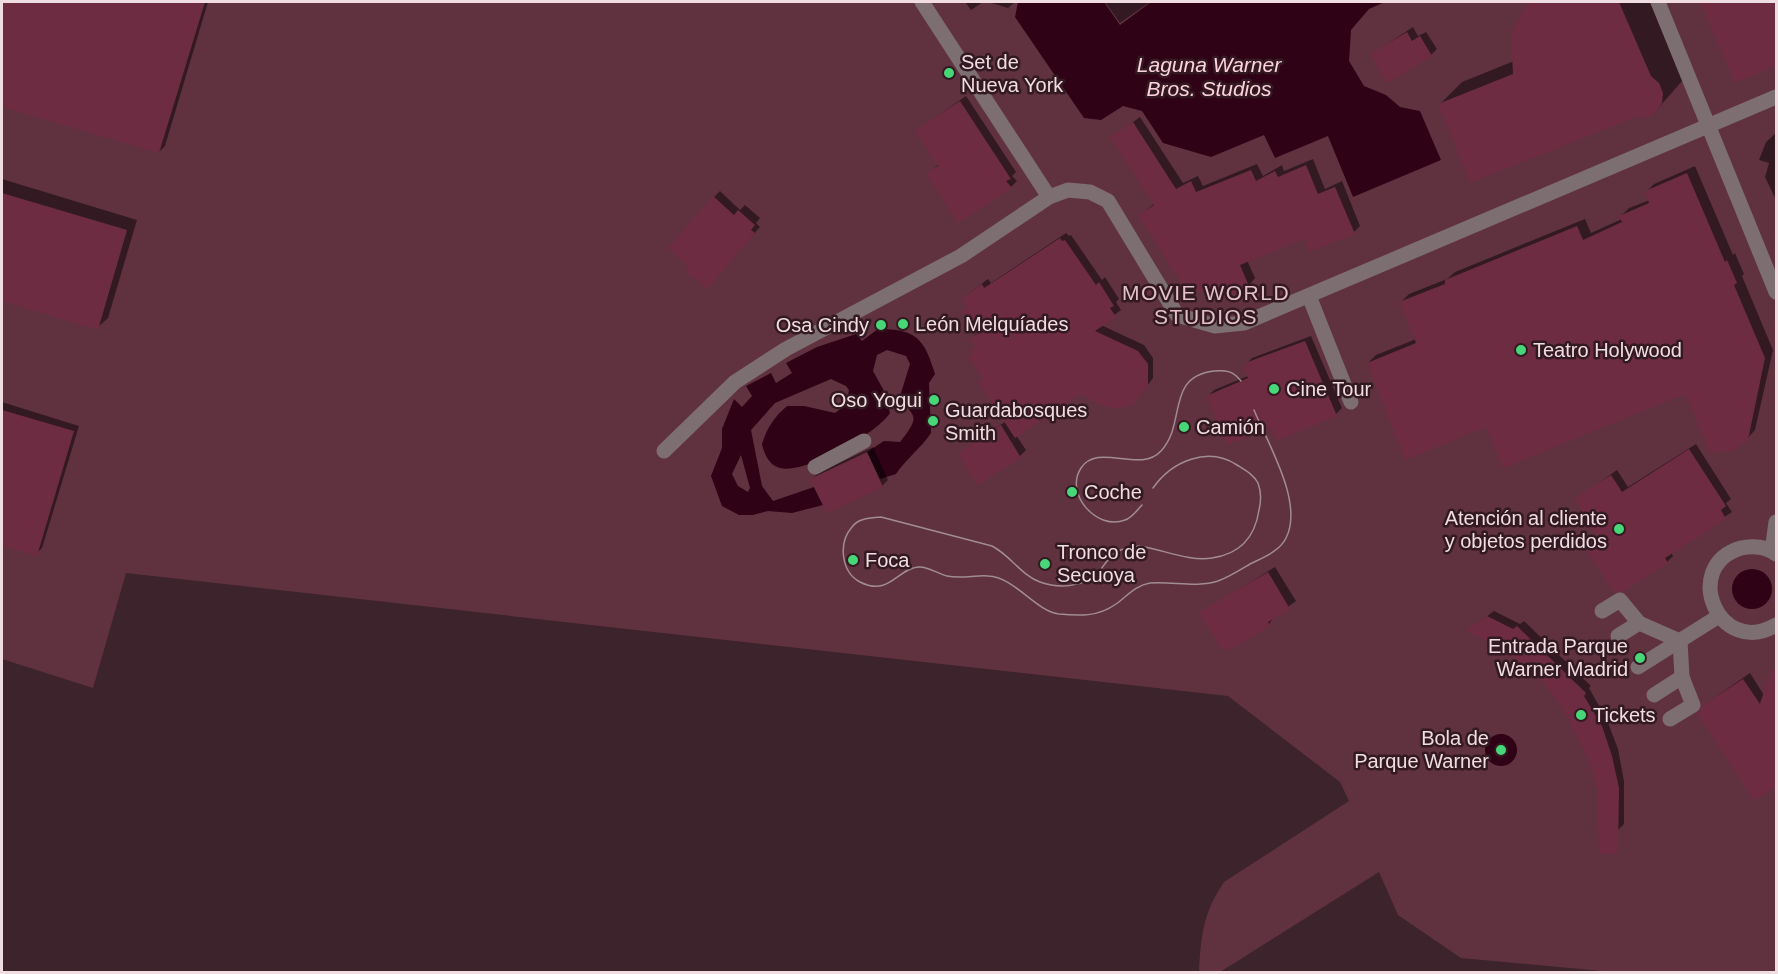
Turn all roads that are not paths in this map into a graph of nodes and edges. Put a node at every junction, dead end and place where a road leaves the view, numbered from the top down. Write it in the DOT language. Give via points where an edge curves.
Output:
graph roads {
  1 [pos="922,2"];
  2 [pos="1658,2"];
  3 [pos="1776,97"];
  4 [pos="1707,124"];
  5 [pos="1049,197"];
  6 [pos="1776,292"];
  7 [pos="1309,296"];
  8 [pos="1351,402"];
  9 [pos="864,441"];
  10 [pos="664,451"];
  11 [pos="815,467"];
  12 [pos="1776,522"];
  13 [pos="1774,553"];
  14 [pos="1602,611"];
  15 [pos="1719,616"];
  16 [pos="1639,623"];
  17 [pos="1776,625"];
  18 [pos="1618,636"];
  19 [pos="1680,641"];
  20 [pos="1638,667"];
  21 [pos="1682,678"];
  22 [pos="1654,695"];
  23 [pos="1670,720"];
  1 -- 5 [label="street"];
  2 -- 4 [label="street"];
  3 -- 4 [label="street"];
  4 -- 6 [label="street"];
  4 -- 7 [label="street" via="1553,194"];
  5 -- 7 [label="street" via="1068,190 1090,192 1108,201 1177,315 1215,326 1244,323"];
  5 -- 10 [label="street" via="961,256 786,349 735,382"];
  7 -- 8 [label="street"];
  9 -- 11 [label="street"];
  12 -- 13 [label="street"];
  13 -- 15 [label="street" via="1744,547 1719,562 1709,589"];
  14 -- 16 [label="street" via="1620,600"];
  15 -- 17 [label="street" via="1742,631 1756,633"];
  15 -- 19 [label="street"];
  16 -- 18 [label="street"];
  16 -- 19 [label="street"];
  19 -- 20 [label="street"];
  19 -- 21 [label="street"];
  21 -- 22 [label="street"];
  21 -- 23 [label="street" via="1693,705"];
}
